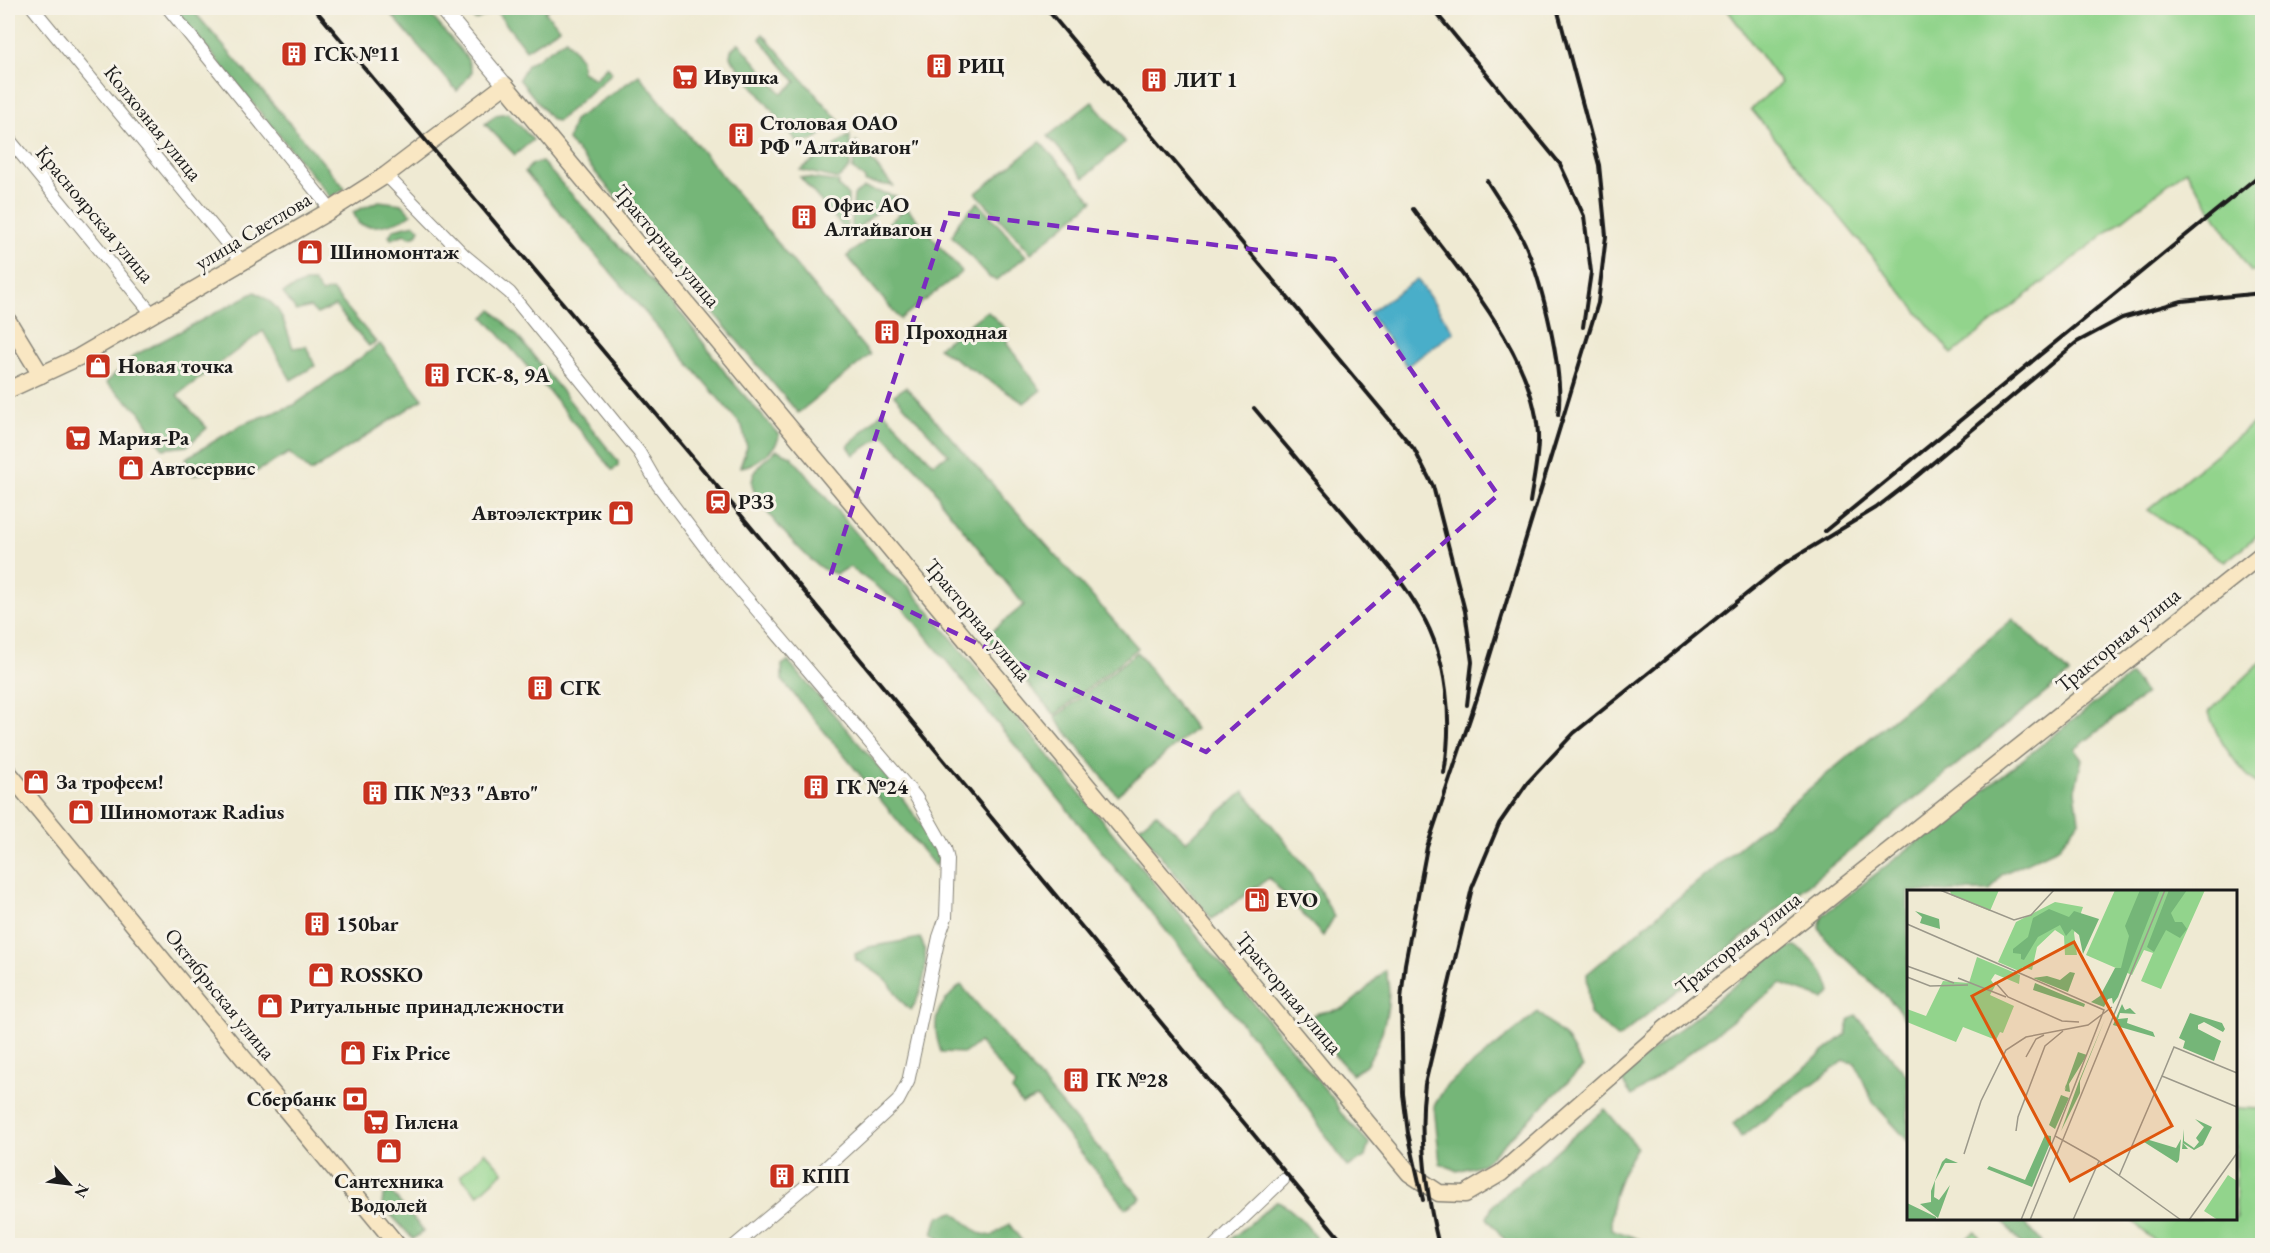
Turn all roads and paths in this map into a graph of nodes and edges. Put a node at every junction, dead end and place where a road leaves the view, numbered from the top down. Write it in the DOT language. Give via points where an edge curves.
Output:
graph roads {
  1 [pos="33,8"];
  2 [pos="168,8"];
  3 [pos="441,8"];
  4 [pos="505,85"];
  5 [pos="8,138"];
  6 [pos="386,175"];
  7 [pos="331,210"];
  8 [pos="243,263"];
  9 [pos="153,315"];
  10 [pos="8,321"];
  11 [pos="41,375"];
  12 [pos="8,390"];
  13 [pos="2262,554"];
  14 [pos="8,772"];
  15 [pos="1283,1180"];
  16 [pos="398,1245"];
  17 [pos="734,1245"];
  18 [pos="1214,1245"];
  1 -- 8 [label="street, Колхозная улица"];
  2 -- 7 [label="street"];
  3 -- 4 [label="street, Тракторная улица"];
  4 -- 6 [label="main road, улица Светлова"];
  4 -- 13 [label="main road, Тракторная улица" via="1409,1173 1438,1193 1465,1194 1502,1173 1666,1029"];
  5 -- 9 [label="street, Красноярская улица"];
  6 -- 7 [label="main road, улица Светлова"];
  6 -- 17 [label="street" via="464,255 510,293 639,452 658,485 716,562 916,797 945,848 946,917 908,1082 898,1101"];
  7 -- 8 [label="main road, улица Светлова"];
  8 -- 9 [label="main road, улица Светлова"];
  9 -- 11 [label="main road, улица Светлова"];
  10 -- 11 [label="main road"];
  11 -- 12 [label="main road, улица Светлова"];
  14 -- 16 [label="main road, Октябрьская улица"];
  15 -- 18 [label="street"];
}
